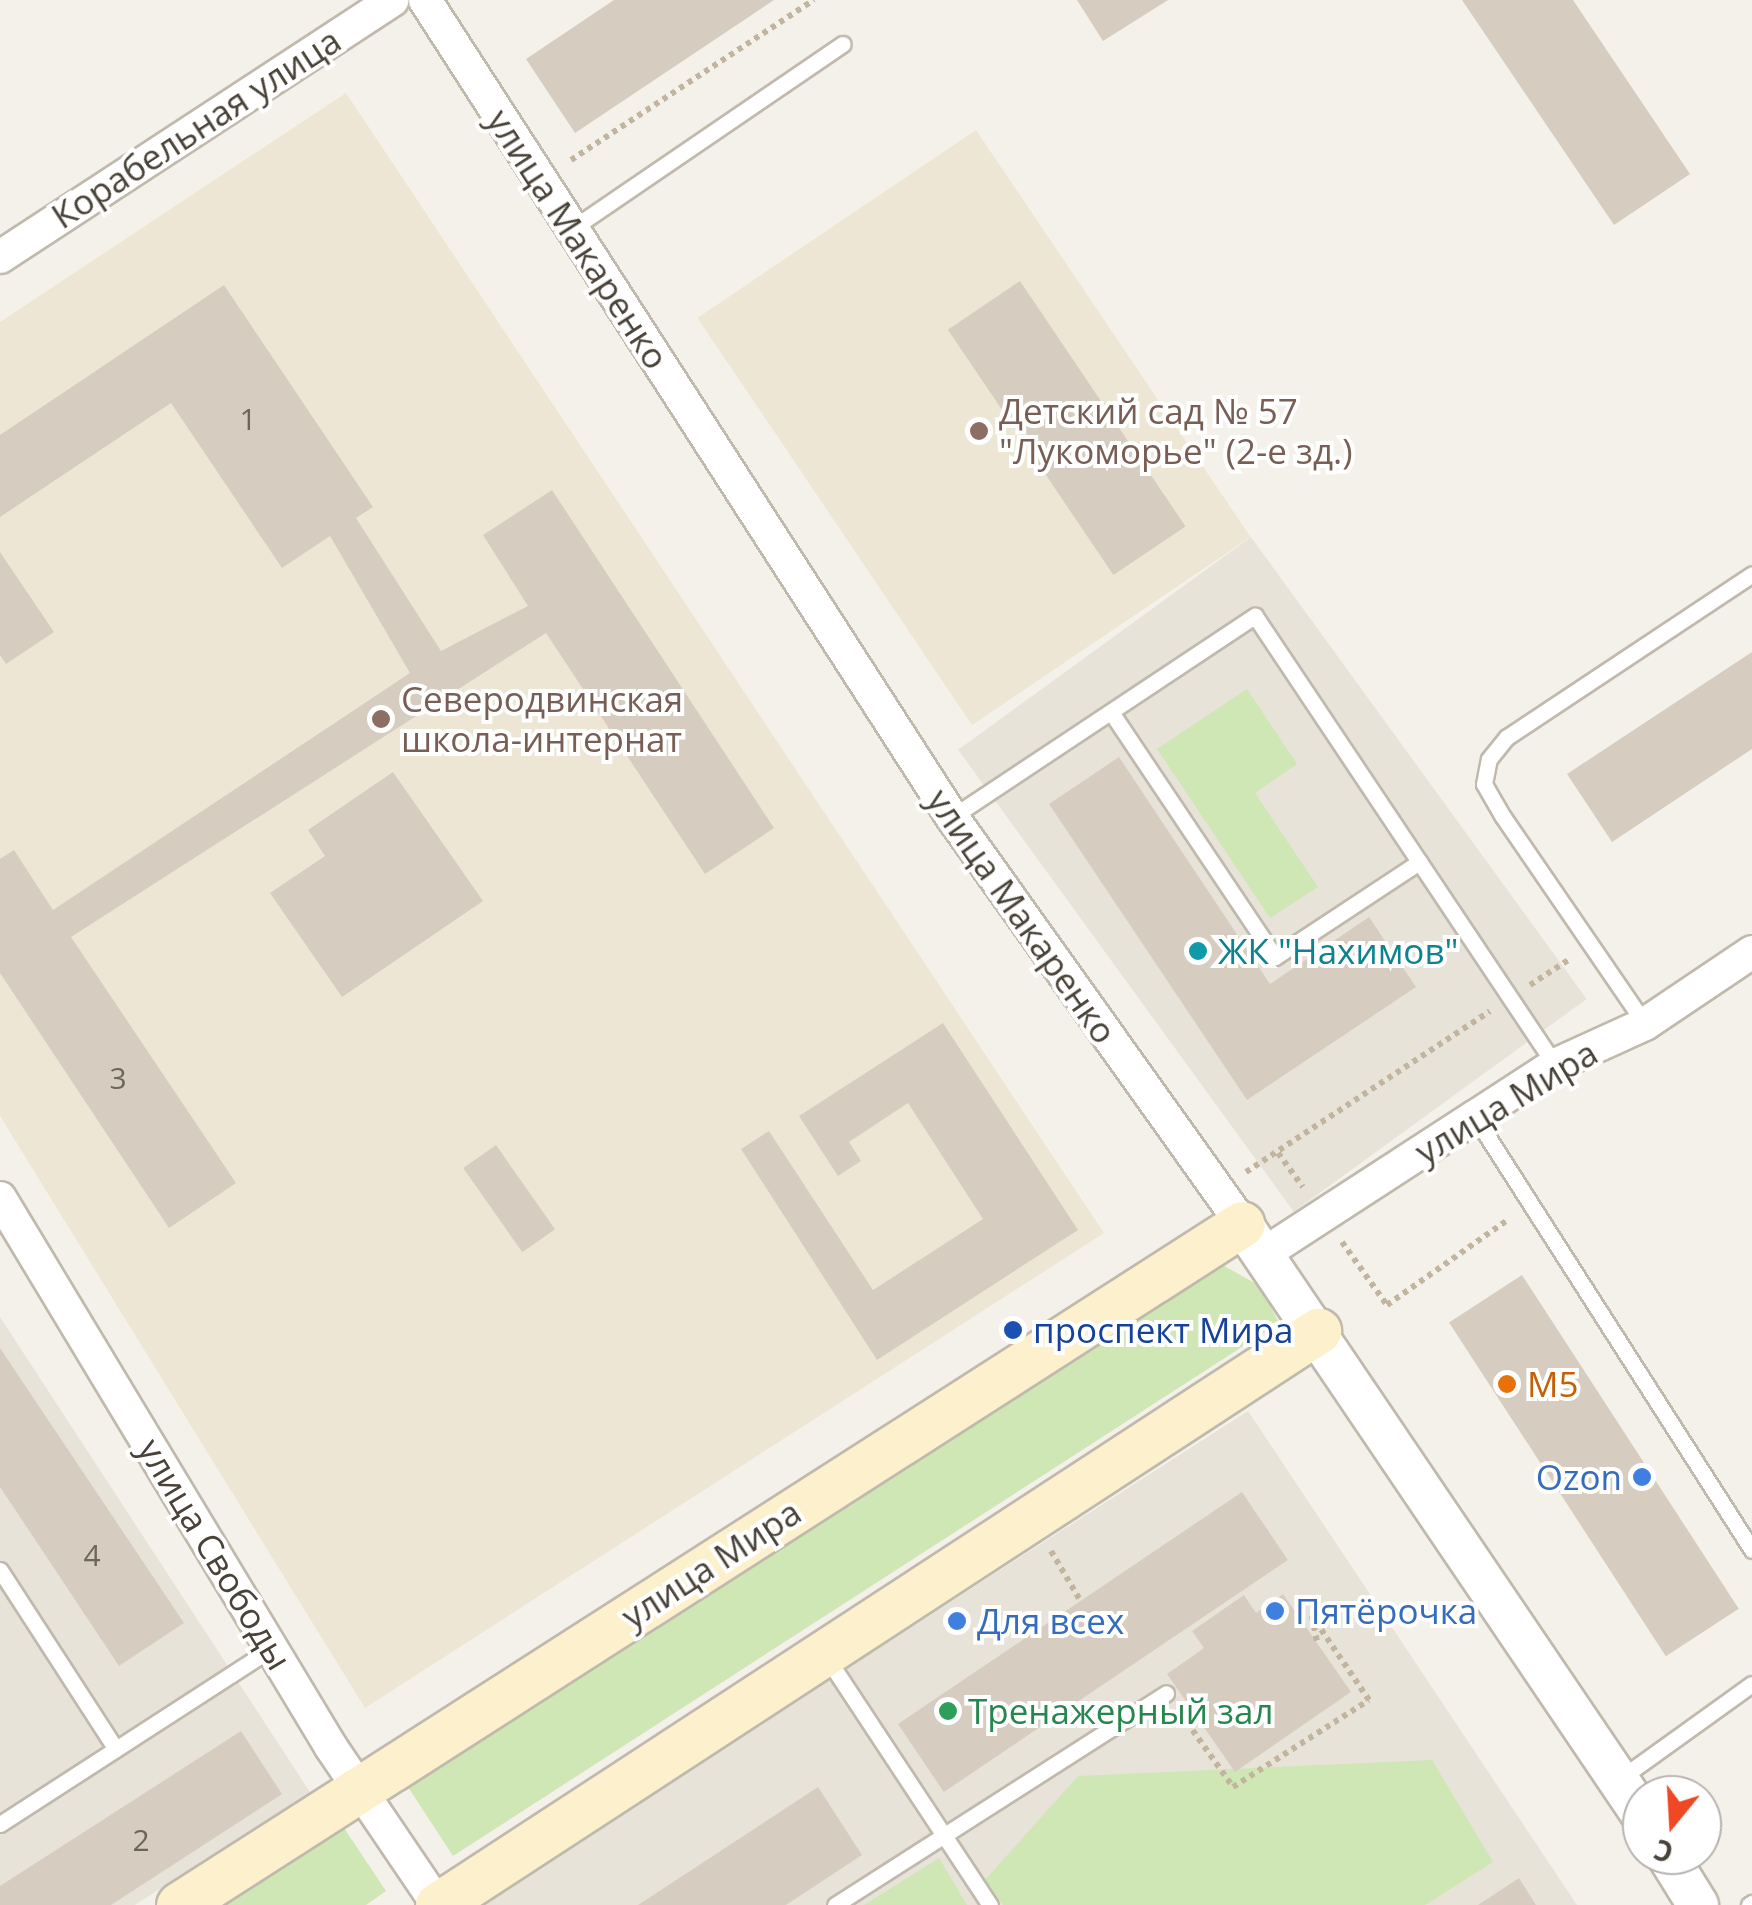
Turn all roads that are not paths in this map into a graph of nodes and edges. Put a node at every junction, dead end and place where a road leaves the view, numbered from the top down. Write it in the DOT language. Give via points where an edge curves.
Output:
graph roads {
  1 [pos="392,0"];
  2 [pos="425,0"];
  3 [pos="843,44"];
  4 [pos="570,230"];
  5 [pos="0,257"];
  6 [pos="1752,574"];
  7 [pos="1111,712"];
  8 [pos="952,818"];
  9 [pos="1419,862"];
  10 [pos="1752,952"];
  11 [pos="1645,1024"];
  12 [pos="1554,1065"];
  13 [pos="1474,1117"];
  14 [pos="0,1198"];
  15 [pos="1244,1220"];
  16 [pos="1318,1331"];
  17 [pos="1750,1542"];
  18 [pos="0,1570"];
  19 [pos="272,1648"];
  20 [pos="824,1654"];
  21 [pos="1752,1684"];
  22 [pos="1166,1692"];
  23 [pos="116,1749"];
  24 [pos="1620,1779"];
  25 [pos="1622,1782"];
  26 [pos="363,1788"];
  27 [pos="0,1824"];
  28 [pos="945,1836"];
  29 [pos="1679,1875"];
  30 [pos="179,1905"];
  31 [pos="438,1905"];
  32 [pos="835,1905"];
  33 [pos="990,1905"];
  34 [pos="1698,1905"];
  1 -- 5 [label="street, Корабельная улица"];
  2 -- 4 [label="street, улица Макаренко"];
  3 -- 4 [label="lane"];
  4 -- 8 [label="street, улица Макаренко"];
  6 -- 11 [label="lane" via="1507,737 1489,759 1484,784"];
  7 -- 8 [label="lane"];
  7 -- 9 [label="lane" via="1255,616"];
  7 -- 9 [label="lane" via="1275,958"];
  8 -- 15 [label="street, улица Макаренко"];
  9 -- 12 [label="lane"];
  10 -- 11 [label="street, улица Мира"];
  11 -- 12 [label="street, улица Мира"];
  12 -- 13 [label="street, улица Мира"];
  13 -- 15 [label="street, улица Мира"];
  13 -- 17 [label="lane"];
  14 -- 19 [label="street, улица Свободы"];
  15 -- 16 [label="street, улица Макаренко"];
  15 -- 26 [label="main road, улица Мира"];
  16 -- 20 [label="main road"];
  16 -- 24 [label="street, улица Макаренко"];
  18 -- 23 [label="lane"];
  19 -- 23 [label="lane"];
  19 -- 26 [label="street, улица Свободы"];
  20 -- 28 [label="lane"];
  20 -- 31 [label="main road"];
  21 -- 24 [label="lane"];
  22 -- 28 [label="lane"];
  23 -- 27 [label="lane"];
  24 -- 25 [label="street, улица Макаренко"];
  26 -- 30 [label="main road, улица Мира"];
  26 -- 31 [label="street, улица Свободы"];
  28 -- 32 [label="lane"];
  28 -- 33 [label="lane"];
  29 -- 34 [label="street"];
}
